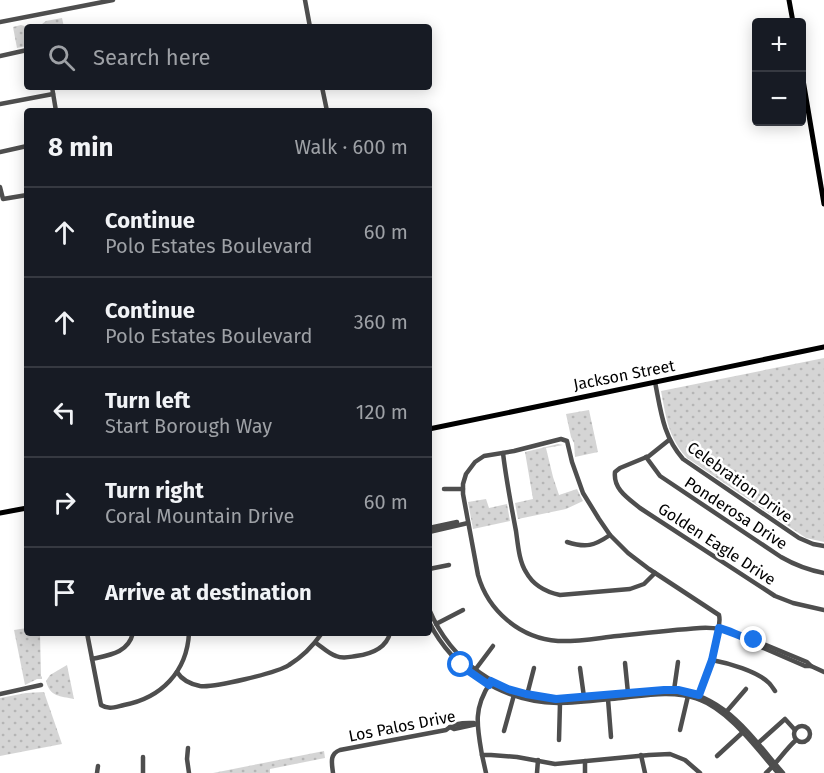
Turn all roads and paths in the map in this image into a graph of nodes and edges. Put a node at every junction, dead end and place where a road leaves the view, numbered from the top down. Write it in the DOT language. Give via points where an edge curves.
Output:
graph roads {
  1 [pos="113,0"];
  2 [pos="305,0"];
  3 [pos="789,0"];
  4 [pos="792,18"];
  5 [pos="0,22"];
  6 [pos="309,24"];
  7 [pos="24,51"];
  8 [pos="0,56"];
  9 [pos="52,90"];
  10 [pos="323,90"];
  11 [pos="53,94"];
  12 [pos="806,102"];
  13 [pos="0,104"];
  14 [pos="56,108"];
  15 [pos="326,108"];
  16 [pos="24,147"];
  17 [pos="0,152"];
  18 [pos="0,188"];
  19 [pos="24,196"];
  20 [pos="824,204"];
  21 [pos="824,347"];
  22 [pos="655,382"];
  23 [pos="432,428"];
  24 [pos="669,440"];
  25 [pos="502,453"];
  26 [pos="646,457"];
  27 [pos="444,489"];
  28 [pos="463,489"];
  29 [pos="24,509"];
  30 [pos="0,513"];
  31 [pos="468,523"];
  32 [pos="432,529"];
  33 [pos="610,535"];
  34 [pos="567,542"];
  35 [pos="824,546"];
  36 [pos="449,565"];
  37 [pos="432,568"];
  38 [pos="655,573"];
  39 [pos="824,573"];
  40 [pos="462,610"];
  41 [pos="824,610"];
  42 [pos="432,615"];
  43 [pos="436,624"];
  44 [pos="432,627"];
  45 [pos="719,628"];
  46 [pos="88,636"];
  47 [pos="132,636"];
  48 [pos="189,636"];
  49 [pos="320,636"];
  50 [pos="390,636"];
  51 [pos="316,643"];
  52 [pos="493,646"];
  53 [pos="92,659"];
  54 [pos="712,660"];
  55 [pos="678,662"];
  56 [pos="625,663"];
  57 [pos="534,668"];
  58 [pos="580,668"];
  59 [pos="475,670"];
  60 [pos="177,672"];
  61 [pos="824,672"];
  62 [pos="490,683"];
  63 [pos="41,686"];
  64 [pos="746,689"];
  65 [pos="674,690"];
  66 [pos="775,691"];
  67 [pos="628,693"];
  68 [pos="0,694"];
  69 [pos="514,695"];
  70 [pos="527,695"];
  71 [pos="688,696"];
  72 [pos="584,697"];
  73 [pos="699,697"];
  74 [pos="608,699"];
  75 [pos="560,703"];
  76 [pos="728,710"];
  77 [pos="477,724"];
  78 [pos="680,730"];
  79 [pos="795,730"];
  80 [pos="504,731"];
  81 [pos="742,733"];
  82 [pos="611,737"];
  83 [pos="559,740"];
  84 [pos="796,740"];
  85 [pos="756,745"];
  86 [pos="188,748"];
  87 [pos="482,755"];
  88 [pos="641,755"];
  89 [pos="717,756"];
  90 [pos="143,757"];
  91 [pos="538,760"];
  92 [pos="585,761"];
  93 [pos="98,766"];
  94 [pos="774,766"];
  95 [pos="97,773"];
  96 [pos="143,773"];
  97 [pos="189,773"];
  98 [pos="333,773"];
  99 [pos="486,773"];
  100 [pos="537,773"];
  101 [pos="585,773"];
  102 [pos="645,773"];
  103 [pos="700,773"];
  104 [pos="766,773"];
  105 [pos="778,773"];
  106 [pos="783,773"];
  1 -- 5 [label="street"];
  2 -- 6 [label="street"];
  3 -- 4 [label="main road"];
  7 -- 8 [label="street"];
  9 -- 11 [label="street"];
  10 -- 15 [label="street"];
  11 -- 13 [label="street"];
  11 -- 14 [label="street"];
  12 -- 20 [label="main road"];
  16 -- 17 [label="street"];
  18 -- 19 [label="street" via="3,199"];
  21 -- 22 [label="main road, Jackson Street"];
  22 -- 23 [label="main road, Jackson Street"];
  22 -- 24 [label="street, Celebration Drive"];
  24 -- 26 [label="street"];
  24 -- 35 [label="street, Celebration Drive" via="689,464 799,538"];
  25 -- 28 [label="street" via="489,454 475,462 466,474"];
  25 -- 33 [label="street" via="561,439 569,443 583,493"];
  25 -- 38 [label="street" via="523,566 544,590 569,595 630,589 644,584"];
  26 -- 39 [label="street, Ponderosa Drive" via="660,476 781,557"];
  26 -- 41 [label="street, Golden Eagle Drive" via="615,472 615,483 621,493 775,596"];
  27 -- 28 [label="street"];
  28 -- 31 [label="street"];
  29 -- 30 [label="main road"];
  31 -- 32 [label="street"];
  31 -- 45 [label="street" via="486,596 505,619 530,635 564,641"];
  33 -- 34 [label="street" via="584,546"];
  33 -- 38 [label="street"];
  36 -- 37 [label="street"];
  38 -- 45 [label="street" via="716,613"];
  40 -- 43 [label="street"];
  42 -- 43 [label="street"];
  43 -- 59 [label="street" via="451,647"];
  44 -- 62 [label="street" via="453,657"];
  45 -- 54 [label="street"];
  45 -- 61 [label="street"];
  46 -- 53 [label="street"];
  47 -- 53 [label="street" via="125,649"];
  48 -- 60 [label="street"];
  49 -- 51 [label="street"];
  50 -- 51 [label="street" via="374,652 343,658"];
  51 -- 60 [label="street" via="290,665 271,673 206,686 189,683"];
  52 -- 59 [label="street"];
  53 -- 60 [label="street" via="101,705 109,709 152,696"];
  54 -- 66 [label="street" via="757,675"];
  54 -- 73 [label="street"];
  55 -- 65 [label="street"];
  56 -- 67 [label="street"];
  57 -- 70 [label="street"];
  58 -- 72 [label="street"];
  59 -- 62 [label="street"];
  62 -- 69 [label="street"];
  62 -- 70 [label="street"];
  62 -- 77 [label="street" via="479,704"];
  63 -- 68 [label="street"];
  64 -- 76 [label="street"];
  65 -- 67 [label="street"];
  65 -- 73 [label="street"];
  67 -- 72 [label="street"];
  69 -- 75 [label="street"];
  69 -- 80 [label="street"];
  70 -- 72 [label="street"];
  71 -- 73 [label="street"];
  71 -- 74 [label="street"];
  71 -- 78 [label="street"];
  73 -- 76 [label="street"];
  73 -- 81 [label="street" via="721,711"];
  74 -- 75 [label="street"];
  74 -- 82 [label="street"];
  75 -- 83 [label="street"];
  76 -- 85 [label="street"];
  77 -- 87 [label="street"];
  77 -- 98 [label="street, Los Palos Drive" via="453,725 446,730 340,750 331,759"];
  79 -- 84 [label="street"];
  79 -- 84 [label="street" via="803,726 809,733 805,741"];
  79 -- 85 [label="street" via="785,719"];
  81 -- 85 [label="street"];
  81 -- 89 [label="street"];
  84 -- 94 [label="street"];
  85 -- 94 [label="street"];
  86 -- 97 [label="street"];
  87 -- 91 [label="street"];
  87 -- 99 [label="street"];
  88 -- 92 [label="street"];
  88 -- 102 [label="street"];
  88 -- 103 [label="street" via="670,754"];
  90 -- 96 [label="street"];
  91 -- 92 [label="street" via="555,764"];
  91 -- 100 [label="street"];
  92 -- 101 [label="street"];
  93 -- 95 [label="street"];
  94 -- 104 [label="street"];
  94 -- 105 [label="street"];
  94 -- 106 [label="street"];
}
